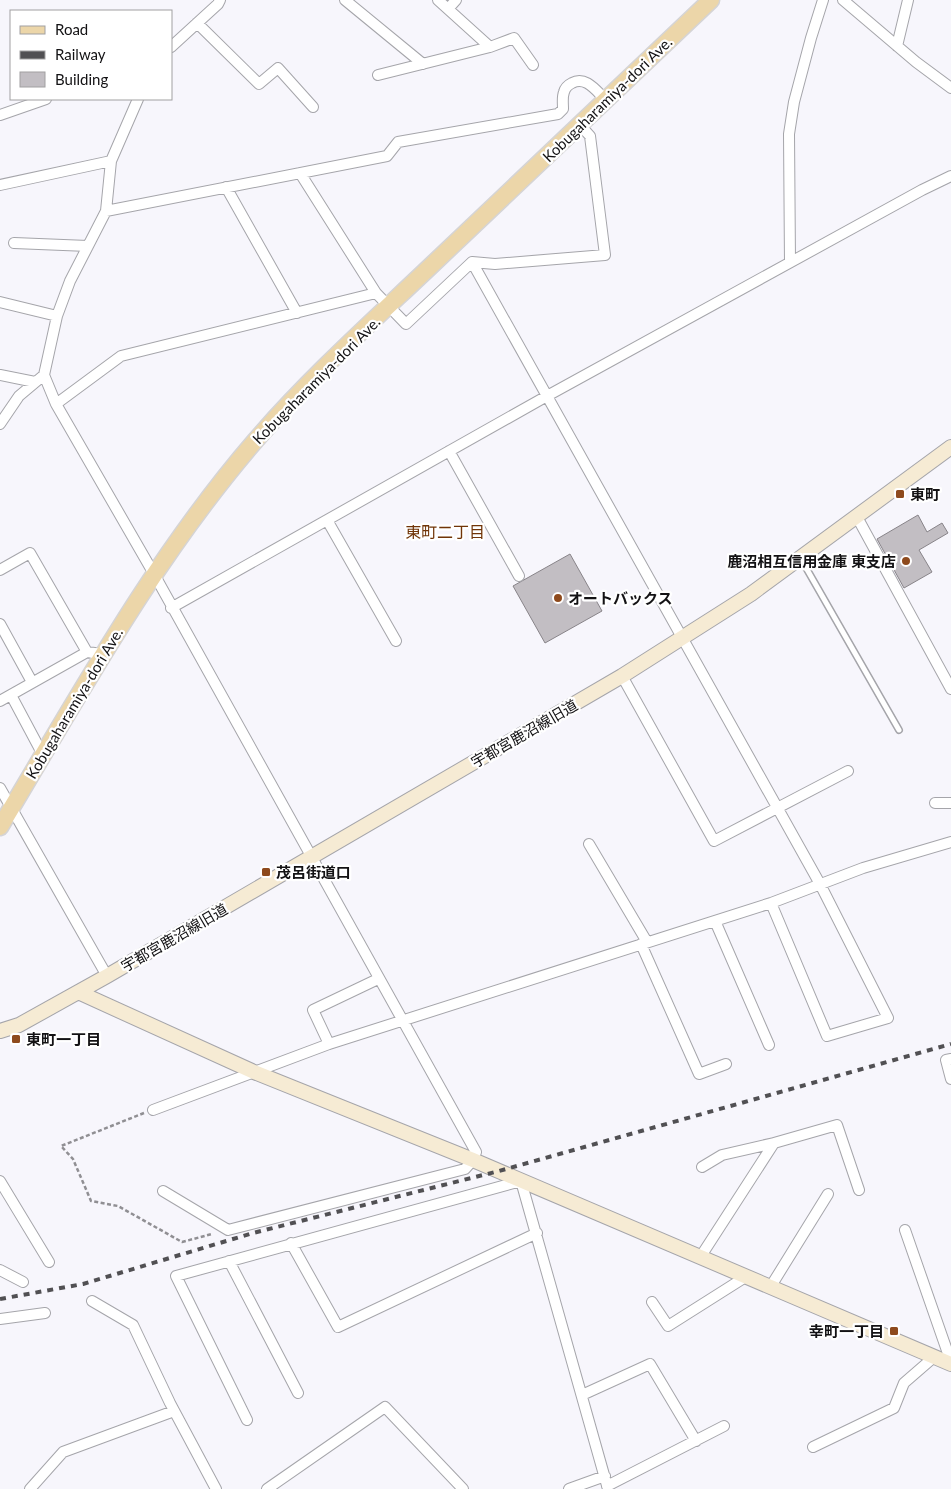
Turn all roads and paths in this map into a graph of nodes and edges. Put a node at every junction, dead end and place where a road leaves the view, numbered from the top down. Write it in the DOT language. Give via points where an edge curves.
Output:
graph roads {
  1 [pos="220,0"];
  2 [pos="345,0"];
  3 [pos="438,0"];
  4 [pos="456,0"];
  5 [pos="711,0"];
  6 [pos="823,0"];
  7 [pos="843,0"];
  8 [pos="908,0"];
  9 [pos="448,9"];
  10 [pos="197,23"];
  11 [pos="172,45"];
  12 [pos="897,46"];
  13 [pos="490,47"];
  14 [pos="423,64"];
  15 [pos="533,64"];
  16 [pos="378,75"];
  17 [pos="951,88"];
  18 [pos="43,100"];
  19 [pos="138,100"];
  20 [pos="606,100"];
  21 [pos="313,107"];
  22 [pos="0,115"];
  23 [pos="580,125"];
  24 [pos="111,161"];
  25 [pos="300,173"];
  26 [pos="951,176"];
  27 [pos="0,185"];
  28 [pos="226,187"];
  29 [pos="106,211"];
  30 [pos="14,244"];
  31 [pos="88,246"];
  32 [pos="472,262"];
  33 [pos="790,262"];
  34 [pos="376,293"];
  35 [pos="0,302"];
  36 [pos="390,305"];
  37 [pos="297,313"];
  38 [pos="57,316"];
  39 [pos="0,375"];
  40 [pos="44,375"];
  41 [pos="35,382"];
  42 [pos="547,396"];
  43 [pos="56,404"];
  44 [pos="0,424"];
  45 [pos="951,447"];
  46 [pos="448,451"];
  47 [pos="857,517"];
  48 [pos="327,520"];
  49 [pos="800,558"];
  50 [pos="0,570"];
  51 [pos="154,574"];
  52 [pos="519,576"];
  53 [pos="171,608"];
  54 [pos="0,624"];
  55 [pos="684,638"];
  56 [pos="396,641"];
  57 [pos="95,653"];
  58 [pos="622,676"];
  59 [pos="32,682"];
  60 [pos="951,689"];
  61 [pos="11,695"];
  62 [pos="0,701"];
  63 [pos="899,730"];
  64 [pos="43,755"];
  65 [pos="848,771"];
  66 [pos="0,788"];
  67 [pos="951,803"];
  68 [pos="935,804"];
  69 [pos="12,808"];
  70 [pos="776,809"];
  71 [pos="0,827"];
  72 [pos="951,842"];
  73 [pos="588,844"];
  74 [pos="311,857"];
  75 [pos="820,884"];
  76 [pos="771,903"];
  77 [pos="715,921"];
  78 [pos="644,943"];
  79 [pos="107,976"];
  80 [pos="378,979"];
  81 [pos="78,992"];
  82 [pos="403,1020"];
  83 [pos="0,1031"];
  84 [pos="330,1044"];
  85 [pos="769,1045"];
  86 [pos="951,1059"];
  87 [pos="726,1064"];
  88 [pos="254,1072"];
  89 [pos="951,1079"];
  90 [pos="153,1110"];
  91 [pos="774,1143"];
  92 [pos="473,1160"];
  93 [pos="702,1167"];
  94 [pos="0,1181"];
  95 [pos="521,1181"];
  96 [pos="859,1190"];
  97 [pos="163,1191"];
  98 [pos="828,1194"];
  99 [pos="228,1230"];
  100 [pos="905,1230"];
  101 [pos="537,1233"];
  102 [pos="291,1243"];
  103 [pos="701,1256"];
  104 [pos="229,1261"];
  105 [pos="49,1262"];
  106 [pos="0,1270"];
  107 [pos="747,1276"];
  108 [pos="23,1282"];
  109 [pos="771,1286"];
  110 [pos="92,1301"];
  111 [pos="652,1302"];
  112 [pos="46,1313"];
  113 [pos="0,1319"];
  114 [pos="934,1357"];
  115 [pos="951,1363"];
  116 [pos="298,1393"];
  117 [pos="582,1395"];
  118 [pos="174,1411"];
  119 [pos="247,1420"];
  120 [pos="724,1426"];
  121 [pos="696,1441"];
  122 [pos="813,1447"];
  123 [pos="607,1484"];
  124 [pos="30,1489"];
  125 [pos="216,1489"];
  126 [pos="267,1489"];
  127 [pos="463,1489"];
  128 [pos="569,1489"];
  1 -- 10 [label="street"];
  2 -- 14 [label="street"];
  3 -- 9 [label="street"];
  4 -- 9 [label="street"];
  5 -- 20 [label="main road, Kobugaharamiya-dori Ave."];
  6 -- 33 [label="street" via="794,102 789,134"];
  7 -- 12 [label="street"];
  8 -- 12 [label="street"];
  9 -- 13 [label="street"];
  10 -- 11 [label="street"];
  10 -- 21 [label="street" via="259,84 278,68"];
  12 -- 17 [label="street"];
  13 -- 14 [label="street"];
  13 -- 15 [label="street" via="514,38"];
  14 -- 16 [label="street"];
  18 -- 22 [label="street"];
  19 -- 24 [label="street"];
  20 -- 23 [label="main road, Kobugaharamiya-dori Ave."];
  20 -- 25 [label="street" via="586,82 579,80 566,87 563,109 558,114 398,142 387,156"];
  23 -- 32 [label="street" via="590,136 605,255 495,264"];
  23 -- 36 [label="main road, Kobugaharamiya-dori Ave."];
  24 -- 27 [label="street"];
  24 -- 29 [label="street"];
  25 -- 28 [label="street"];
  25 -- 34 [label="street"];
  26 -- 33 [label="street"];
  28 -- 29 [label="street"];
  28 -- 37 [label="street"];
  29 -- 31 [label="street"];
  30 -- 31 [label="street"];
  31 -- 38 [label="street"];
  32 -- 36 [label="street" via="406,324"];
  32 -- 42 [label="street"];
  33 -- 42 [label="street"];
  34 -- 36 [label="street"];
  34 -- 37 [label="street"];
  35 -- 38 [label="street"];
  36 -- 51 [label="main road, Kobugaharamiya-dori Ave." via="296,396 256,440 195,515"];
  37 -- 43 [label="street" via="121,356"];
  38 -- 40 [label="street"];
  39 -- 41 [label="street"];
  40 -- 41 [label="street"];
  40 -- 43 [label="street"];
  41 -- 44 [label="street" via="19,396"];
  42 -- 46 [label="street"];
  42 -- 55 [label="street"];
  43 -- 51 [label="street"];
  45 -- 47 [label="street, 宇都宮鹿沼線旧道"];
  46 -- 48 [label="street"];
  46 -- 52 [label="street"];
  47 -- 49 [label="street, 宇都宮鹿沼線旧道"];
  47 -- 60 [label="street"];
  48 -- 53 [label="street"];
  48 -- 56 [label="street"];
  49 -- 55 [label="street, 宇都宮鹿沼線旧道"];
  49 -- 63 [label="lane"];
  50 -- 57 [label="street" via="30,553"];
  51 -- 53 [label="street"];
  51 -- 57 [label="main road, Kobugaharamiya-dori Ave."];
  53 -- 74 [label="street"];
  54 -- 59 [label="street"];
  55 -- 58 [label="street, 宇都宮鹿沼線旧道"];
  55 -- 70 [label="street"];
  57 -- 59 [label="street"];
  57 -- 64 [label="main road, Kobugaharamiya-dori Ave."];
  58 -- 70 [label="street" via="714,841"];
  58 -- 74 [label="street, 宇都宮鹿沼線旧道"];
  59 -- 61 [label="street"];
  61 -- 62 [label="street"];
  61 -- 64 [label="street"];
  64 -- 69 [label="main road, Kobugaharamiya-dori Ave."];
  65 -- 70 [label="street"];
  66 -- 69 [label="street"];
  67 -- 68 [label="street"];
  69 -- 71 [label="main road, Kobugaharamiya-dori Ave."];
  69 -- 79 [label="street"];
  70 -- 75 [label="street"];
  72 -- 75 [label="street"];
  73 -- 78 [label="street"];
  74 -- 79 [label="street, 宇都宮鹿沼線旧道"];
  74 -- 80 [label="street"];
  75 -- 76 [label="street"];
  75 -- 76 [label="street" via="888,1018 827,1036"];
  76 -- 77 [label="street"];
  77 -- 78 [label="street"];
  77 -- 85 [label="street"];
  78 -- 82 [label="street"];
  78 -- 87 [label="street" via="699,1074"];
  79 -- 81 [label="street, 宇都宮鹿沼線旧道"];
  80 -- 82 [label="street"];
  80 -- 84 [label="street" via="313,1010"];
  81 -- 83 [label="street, 宇都宮鹿沼線旧道" via="19,1025"];
  81 -- 88 [label="street"];
  82 -- 84 [label="street"];
  82 -- 92 [label="street" via="476,1152"];
  84 -- 88 [label="street"];
  86 -- 89 [label="street" via="946,1060"];
  88 -- 90 [label="street"];
  88 -- 92 [label="street"];
  90 -- 99 [label="path" via="61,1146 73,1159 91,1201 118,1206 182,1242"];
  91 -- 93 [label="street" via="722,1154"];
  91 -- 96 [label="street" via="837,1125"];
  91 -- 103 [label="street"];
  92 -- 95 [label="street"];
  92 -- 99 [label="street" via="465,1169"];
  94 -- 105 [label="street"];
  95 -- 101 [label="street"];
  95 -- 102 [label="street"];
  95 -- 103 [label="street"];
  97 -- 99 [label="street"];
  98 -- 109 [label="street"];
  100 -- 115 [label="street"];
  101 -- 102 [label="street" via="338,1327"];
  101 -- 117 [label="street"];
  102 -- 104 [label="street"];
  103 -- 107 [label="street"];
  104 -- 116 [label="street"];
  104 -- 119 [label="street" via="176,1276"];
  106 -- 108 [label="street"];
  107 -- 109 [label="street"];
  107 -- 111 [label="street" via="668,1326"];
  109 -- 114 [label="street"];
  110 -- 118 [label="street" via="133,1325"];
  112 -- 113 [label="street"];
  114 -- 115 [label="street"];
  114 -- 122 [label="street" via="904,1383 894,1408"];
  117 -- 121 [label="street" via="650,1364"];
  117 -- 123 [label="street"];
  118 -- 124 [label="street" via="63,1452"];
  118 -- 125 [label="street"];
  120 -- 121 [label="street"];
  121 -- 123 [label="street"];
  123 -- 128 [label="street"];
  126 -- 127 [label="street" via="385,1407"];
}
